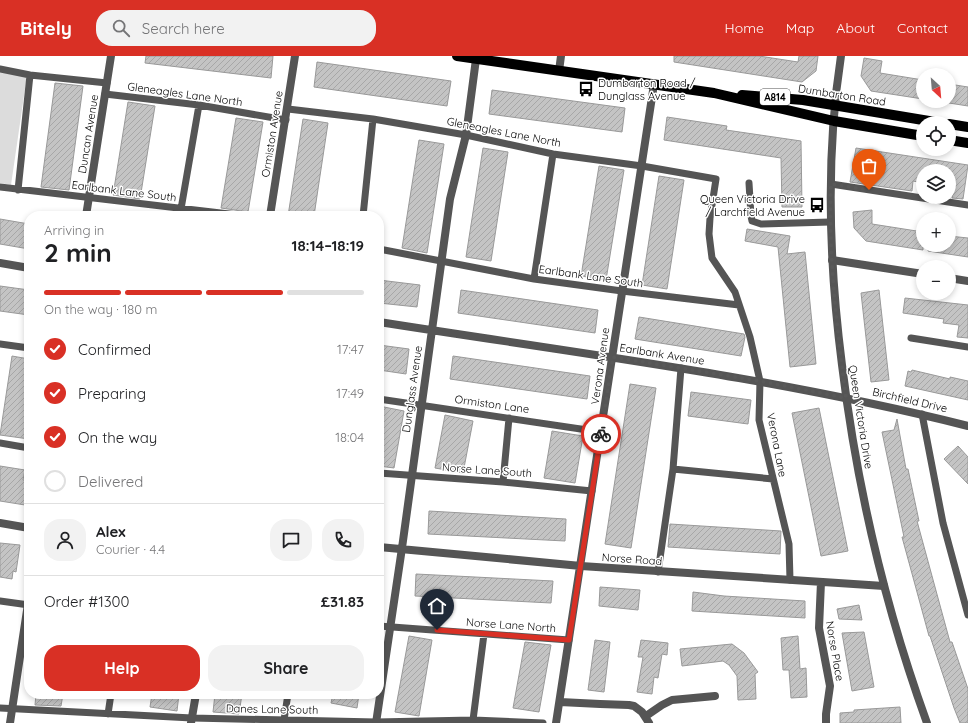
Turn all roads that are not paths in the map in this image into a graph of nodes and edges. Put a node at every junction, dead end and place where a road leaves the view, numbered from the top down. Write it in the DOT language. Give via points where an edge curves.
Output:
graph roads {
  1 [pos="111,56"];
  2 [pos="295,56"];
  3 [pos="457,56"];
  4 [pos="561,56"];
  5 [pos="841,56"];
  6 [pos="476,59"];
  7 [pos="0,69"];
  8 [pos="559,71"];
  9 [pos="30,75"];
  10 [pos="107,83"];
  11 [pos="654,84"];
  12 [pos="714,93"];
  13 [pos="105,94"];
  14 [pos="198,105"];
  15 [pos="834,105"];
  16 [pos="288,108"];
  17 [pos="373,119"];
  18 [pos="916,119"];
  19 [pos="286,120"];
  20 [pos="834,121"];
  21 [pos="956,125"];
  22 [pos="968,127"];
  23 [pos="466,135"];
  24 [pos="916,135"];
  25 [pos="956,141"];
  26 [pos="968,143"];
  27 [pos="553,154"];
  28 [pos="642,166"];
  29 [pos="716,179"];
  30 [pos="749,183"];
  31 [pos="831,184"];
  32 [pos="0,187"];
  33 [pos="18,190"];
  34 [pos="88,198"];
  35 [pos="968,205"];
  36 [pos="181,209"];
  37 [pos="87,211"];
  38 [pos="200,211"];
  39 [pos="271,211"];
  40 [pos="364,211"];
  41 [pos="830,222"];
  42 [pos="384,250"];
  43 [pos="832,260"];
  44 [pos="441,261"];
  45 [pos="0,263"];
  46 [pos="24,267"];
  47 [pos="916,273"];
  48 [pos="534,279"];
  49 [pos="956,279"];
  50 [pos="968,281"];
  51 [pos="622,291"];
  52 [pos="739,305"];
  53 [pos="384,323"];
  54 [pos="432,330"];
  55 [pos="911,338"];
  56 [pos="0,344"];
  57 [pos="24,347"];
  58 [pos="968,347"];
  59 [pos="613,357"];
  60 [pos="681,368"];
  61 [pos="760,381"];
  62 [pos="846,398"];
  63 [pos="384,400"];
  64 [pos="421,405"];
  65 [pos="922,414"];
  66 [pos="509,418"];
  67 [pos="968,426"];
  68 [pos="601,432"];
  69 [pos="0,443"];
  70 [pos="24,447"];
  71 [pos="673,469"];
  72 [pos="384,473"];
  73 [pos="412,475"];
  74 [pos="773,480"];
  75 [pos="504,482"];
  76 [pos="592,491"];
  77 [pos="0,523"];
  78 [pos="24,527"];
  79 [pos="384,547"];
  80 [pos="402,548"];
  81 [pos="581,566"];
  82 [pos="658,572"];
  83 [pos="790,580"];
  84 [pos="821,582"];
  85 [pos="884,586"];
  86 [pos="0,601"];
  87 [pos="24,604"];
  88 [pos="968,615"];
  89 [pos="384,626"];
  90 [pos="390,627"];
  91 [pos="24,631"];
  92 [pos="484,634"];
  93 [pos="569,640"];
  94 [pos="384,668"];
  95 [pos="715,696"];
  96 [pos="110,699"];
  97 [pos="195,699"];
  98 [pos="287,699"];
  99 [pos="380,699"];
  100 [pos="560,702"];
  101 [pos="0,708"];
  102 [pos="12,709"];
  103 [pos="108,714"];
  104 [pos="648,719"];
  105 [pos="284,720"];
  106 [pos="473,720"];
  107 [pos="192,721"];
  108 [pos="10,723"];
  109 [pos="376,723"];
  110 [pos="543,723"];
  111 [pos="556,723"];
  112 [pos="826,723"];
  113 [pos="927,723"];
  1 -- 10 [label="street, Duncan Avenue"];
  2 -- 16 [label="street, Ormiston Avenue"];
  3 -- 6 [label="main road, Dumbarton Road / A814"];
  4 -- 8 [label="street"];
  5 -- 15 [label="street, Queen Victoria Drive"];
  6 -- 8 [label="main road, Dumbarton Road / A814"];
  6 -- 23 [label="street, Dunglass Avenue"];
  7 -- 9 [label="lane"];
  8 -- 11 [label="main road, Dumbarton Road / A814"];
  9 -- 10 [label="lane"];
  9 -- 33 [label="lane"];
  10 -- 13 [label="street, Duncan Avenue"];
  11 -- 12 [label="main road, Dumbarton Road / A814"];
  11 -- 28 [label="street, Verona Avenue"];
  12 -- 15 [label="main road, Dumbarton Road / A814"];
  12 -- 20 [label="main road, Dumbarton Road"];
  13 -- 14 [label="lane, Gleneagles Lane North"];
  13 -- 34 [label="street, Duncan Avenue"];
  14 -- 19 [label="lane, Gleneagles Lane North"];
  14 -- 36 [label="lane"];
  15 -- 18 [label="main road, Dumbarton Road / A814"];
  15 -- 20 [label="street, Queen Victoria Drive"];
  16 -- 17 [label="lane, Gleneagles Lane North"];
  16 -- 19 [label="street, Ormiston Avenue"];
  17 -- 23 [label="lane, Gleneagles Lane North"];
  17 -- 40 [label="lane"];
  19 -- 39 [label="street, Ormiston Avenue"];
  20 -- 24 [label="main road, Dumbarton Road"];
  20 -- 31 [label="street, Queen Victoria Drive"];
  21 -- 22 [label="main road"];
  23 -- 27 [label="lane, Gleneagles Lane North"];
  23 -- 44 [label="street, Dunglass Avenue" via="450,198"];
  25 -- 26 [label="main road"];
  27 -- 28 [label="lane, Gleneagles Lane North"];
  27 -- 48 [label="lane"];
  28 -- 29 [label="lane, Gleneagles Lane North"];
  28 -- 51 [label="street, Verona Avenue"];
  29 -- 52 [label="lane, Verona Lane" via="709,234 712,258 734,292"];
  30 -- 41 [label="lane" via="750,216 756,224"];
  31 -- 35 [label="lane"];
  31 -- 41 [label="street, Queen Victoria Drive"];
  32 -- 33 [label="lane, Earlbank Lane South"];
  33 -- 34 [label="lane, Earlbank Lane South"];
  34 -- 36 [label="lane, Earlbank Lane South"];
  34 -- 37 [label="street, Duncan Avenue"];
  36 -- 38 [label="lane, Earlbank Lane South"];
  41 -- 43 [label="street, Queen Victoria Drive"];
  42 -- 44 [label="lane, Earlbank Lane South"];
  43 -- 47 [label="street"];
  43 -- 62 [label="street, Queen Victoria Drive"];
  44 -- 48 [label="lane, Earlbank Lane South"];
  44 -- 54 [label="street, Dunglass Avenue"];
  45 -- 46 [label="street"];
  48 -- 51 [label="lane, Earlbank Lane South"];
  49 -- 50 [label="street"];
  51 -- 52 [label="lane, Earlbank Lane South"];
  51 -- 59 [label="street, Verona Avenue"];
  52 -- 61 [label="lane, Verona Lane" via="750,337"];
  53 -- 54 [label="street, Earlbank Avenue"];
  54 -- 59 [label="street, Earlbank Avenue"];
  54 -- 64 [label="street, Dunglass Avenue"];
  55 -- 58 [label="lane"];
  56 -- 57 [label="lane"];
  59 -- 60 [label="street, Earlbank Avenue"];
  59 -- 68 [label="street, Verona Avenue"];
  60 -- 61 [label="street, Earlbank Avenue"];
  60 -- 71 [label="lane"];
  61 -- 62 [label="street, Earlbank Avenue"];
  61 -- 74 [label="lane, Verona Lane" via="759,420"];
  62 -- 65 [label="street, Birchfield Drive"];
  62 -- 85 [label="street, Queen Victoria Drive" via="859,478"];
  63 -- 64 [label="lane, Ormiston Lane"];
  64 -- 66 [label="lane, Ormiston Lane"];
  64 -- 73 [label="street, Dunglass Avenue"];
  65 -- 67 [label="street, Birchfield Drive"];
  65 -- 88 [label="lane" via="943,523"];
  66 -- 68 [label="lane, Ormiston Lane"];
  66 -- 75 [label="lane"];
  68 -- 76 [label="street, Verona Avenue"];
  69 -- 70 [label="lane"];
  71 -- 74 [label="lane"];
  71 -- 82 [label="lane"];
  72 -- 73 [label="lane, Norse Lane South"];
  73 -- 75 [label="lane, Norse Lane South"];
  73 -- 80 [label="street, Dunglass Avenue"];
  74 -- 83 [label="lane, Verona Lane" via="789,544"];
  75 -- 76 [label="lane, Norse Lane South"];
  76 -- 81 [label="street, Verona Avenue"];
  77 -- 78 [label="street"];
  79 -- 80 [label="street, Norse Road"];
  80 -- 81 [label="street, Norse Road"];
  80 -- 90 [label="street, Dunglass Avenue"];
  81 -- 82 [label="street, Norse Road"];
  81 -- 93 [label="street, Verona Avenue"];
  82 -- 83 [label="street, Norse Road"];
  83 -- 84 [label="street, Norse Road"];
  84 -- 85 [label="street, Norse Road"];
  84 -- 112 [label="street, Norse Place" via="819,628 830,686"];
  85 -- 113 [label="street, Queen Victoria Drive"];
  86 -- 87 [label="lane"];
  89 -- 90 [label="lane, Norse Lane North"];
  90 -- 92 [label="lane, Norse Lane North"];
  90 -- 94 [label="street, Dunglass Avenue"];
  91 -- 102 [label="street"];
  92 -- 93 [label="lane, Norse Lane North"];
  92 -- 106 [label="lane"];
  93 -- 100 [label="street, Verona Avenue"];
  95 -- 104 [label="street" via="672,700 662,705"];
  96 -- 103 [label="lane"];
  97 -- 107 [label="street"];
  98 -- 105 [label="lane"];
  99 -- 109 [label="street, Dunglass Avenue"];
  100 -- 104 [label="street" via="629,705 638,709"];
  100 -- 111 [label="street, Verona Avenue"];
  101 -- 102 [label="lane, Danes Lane South"];
  102 -- 103 [label="lane, Danes Lane South"];
  102 -- 108 [label="street"];
  103 -- 107 [label="lane, Danes Lane South"];
  105 -- 107 [label="lane, Danes Lane South"];
  105 -- 109 [label="lane, Danes Lane South"];
  106 -- 109 [label="lane, Danes Lane South"];
  106 -- 110 [label="lane, Danes Lane South"];
}
